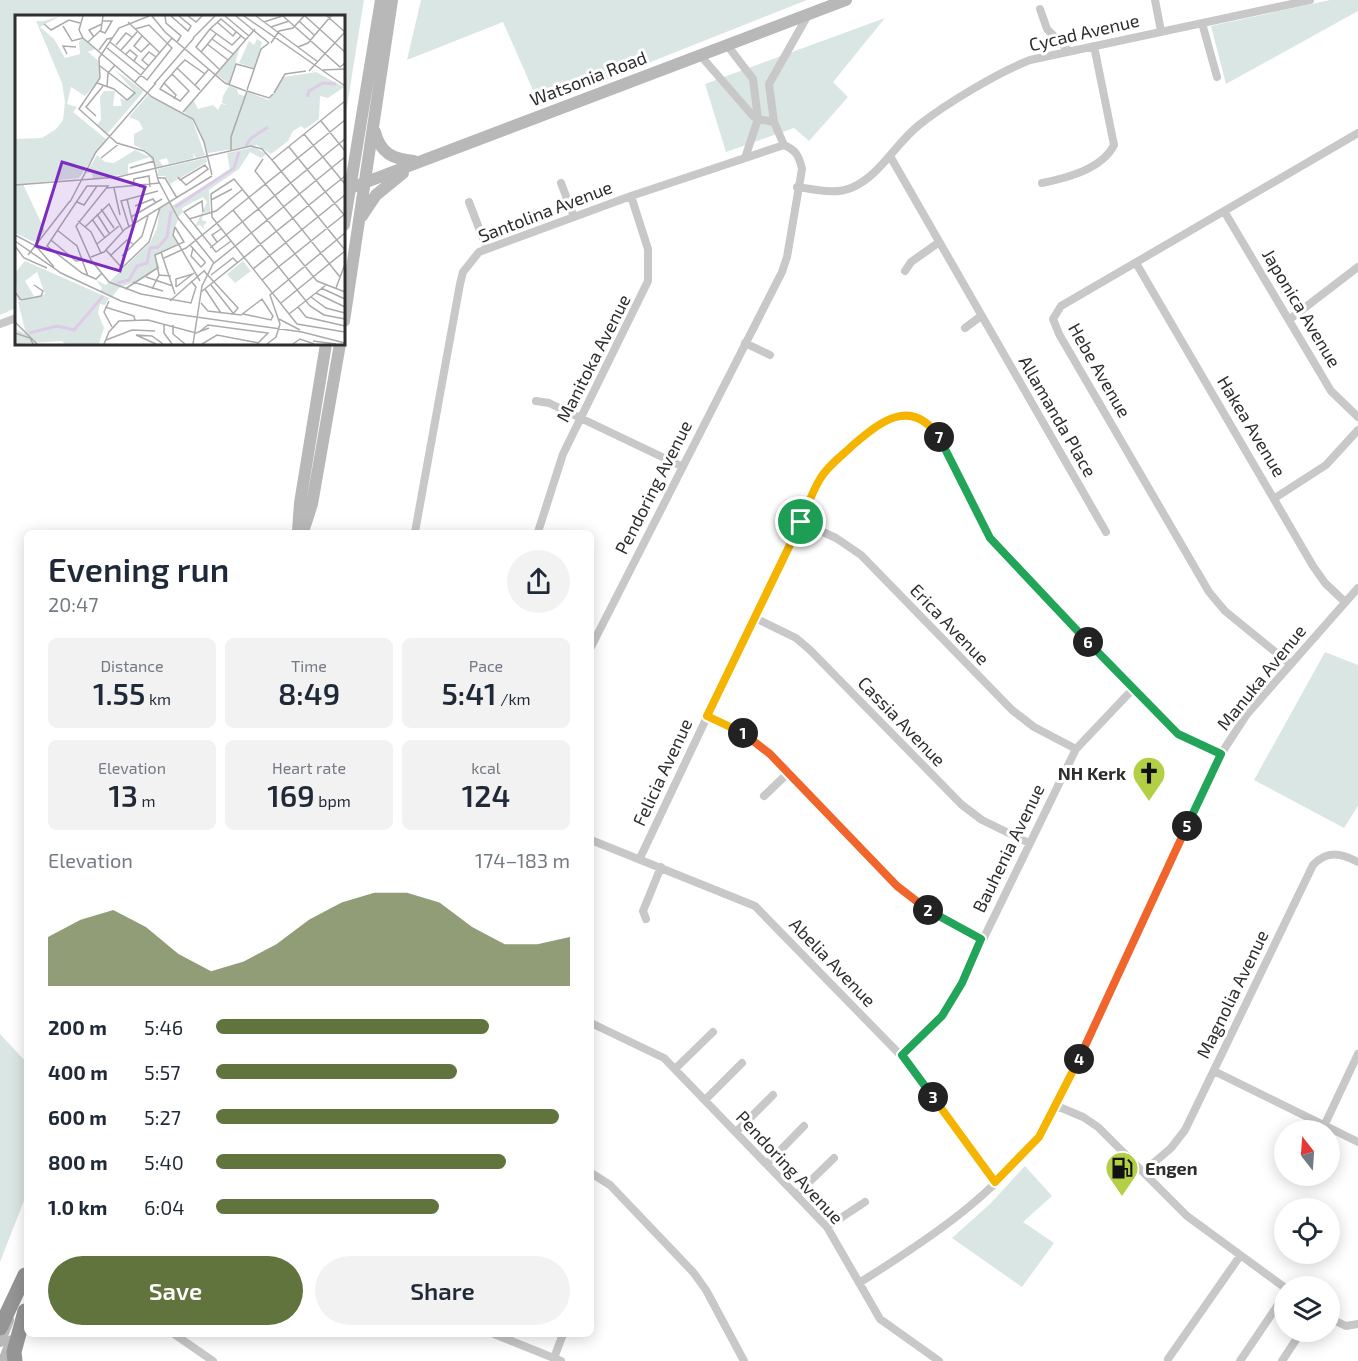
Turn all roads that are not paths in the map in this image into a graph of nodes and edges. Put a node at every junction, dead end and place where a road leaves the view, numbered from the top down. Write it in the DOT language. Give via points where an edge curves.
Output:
graph roads {
  1 [pos="381,0"];
  2 [pos="392,0"];
  3 [pos="846,0"];
  4 [pos="1155,0"];
  5 [pos="1310,0"];
  6 [pos="1040,9"];
  7 [pos="808,15"];
  8 [pos="1202,23"];
  9 [pos="1161,32"];
  10 [pos="727,45"];
  11 [pos="1094,46"];
  12 [pos="1069,51"];
  13 [pos="700,55"];
  14 [pos="1217,77"];
  15 [pos="753,79"];
  16 [pos="770,84"];
  17 [pos="758,120"];
  18 [pos="774,122"];
  19 [pos="374,127"];
  20 [pos="1358,133"];
  21 [pos="784,145"];
  22 [pos="890,156"];
  23 [pos="745,158"];
  24 [pos="418,162"];
  25 [pos="366,182"];
  26 [pos="561,183"];
  27 [pos="1042,183"];
  28 [pos="796,187"];
  29 [pos="346,190"];
  30 [pos="631,196"];
  31 [pos="470,202"];
  32 [pos="345,208"];
  33 [pos="1224,211"];
  34 [pos="573,217"];
  35 [pos="358,222"];
  36 [pos="938,243"];
  37 [pos="487,249"];
  38 [pos="1136,263"];
  39 [pos="1358,267"];
  40 [pos="905,271"];
  41 [pos="345,314"];
  42 [pos="981,316"];
  43 [pos="15,318"];
  44 [pos="1290,319"];
  45 [pos="0,324"];
  46 [pos="965,328"];
  47 [pos="745,343"];
  48 [pos="326,345"];
  49 [pos="340,345"];
  50 [pos="770,355"];
  51 [pos="536,401"];
  52 [pos="581,417"];
  53 [pos="1358,417"];
  54 [pos="1358,430"];
  55 [pos="681,466"];
  56 [pos="1275,498"];
  57 [pos="801,522"];
  58 [pos="298,530"];
  59 [pos="304,530"];
  60 [pos="417,530"];
  61 [pos="539,530"];
  62 [pos="1106,532"];
  63 [pos="1358,588"];
  64 [pos="1345,602"];
  65 [pos="755,618"];
  66 [pos="594,641"];
  67 [pos="1290,664"];
  68 [pos="1132,689"];
  69 [pos="707,716"];
  70 [pos="1076,749"];
  71 [pos="1221,754"];
  72 [pos="788,773"];
  73 [pos="764,796"];
  74 [pos="594,841"];
  75 [pos="1029,843"];
  76 [pos="640,858"];
  77 [pos="1358,861"];
  78 [pos="661,867"];
  79 [pos="646,919"];
  80 [pos="981,939"];
  81 [pos="594,1024"];
  82 [pos="712,1032"];
  83 [pos="1358,1054"];
  84 [pos="902,1055"];
  85 [pos="742,1064"];
  86 [pos="675,1069"];
  87 [pos="1214,1071"];
  88 [pos="773,1095"];
  89 [pos="705,1100"];
  90 [pos="1057,1106"];
  91 [pos="1311,1120"];
  92 [pos="1326,1120"];
  93 [pos="804,1126"];
  94 [pos="736,1132"];
  95 [pos="1340,1134"];
  96 [pos="1358,1143"];
  97 [pos="834,1158"];
  98 [pos="767,1164"];
  99 [pos="1143,1172"];
  100 [pos="594,1175"];
  101 [pos="995,1182"];
  102 [pos="797,1194"];
  103 [pos="865,1202"];
  104 [pos="827,1227"];
  105 [pos="1240,1256"];
  106 [pos="24,1276"];
  107 [pos="24,1277"];
  108 [pos="1274,1280"];
  109 [pos="859,1283"];
  110 [pos="1274,1311"];
  111 [pos="24,1312"];
  112 [pos="24,1314"];
  113 [pos="1340,1324"];
  114 [pos="1356,1325"];
  115 [pos="0,1328"];
  116 [pos="178,1337"];
  117 [pos="501,1337"];
  118 [pos="562,1337"];
  119 [pos="0,1341"];
  120 [pos="1294,1342"];
  121 [pos="1168,1359"];
  122 [pos="557,1360"];
  123 [pos="4,1361"];
  124 [pos="15,1361"];
  125 [pos="213,1361"];
  126 [pos="744,1361"];
  127 [pos="939,1361"];
  128 [pos="1240,1361"];
  129 [pos="1282,1361"];
  1 -- 29 [label="main road"];
  2 -- 19 [label="main road"];
  3 -- 7 [label="main road, Watsonia Road"];
  4 -- 9 [label="street"];
  5 -- 8 [label="street, Cycad Avenue"];
  6 -- 12 [label="street" via="1047,29"];
  7 -- 10 [label="main road, Watsonia Road"];
  7 -- 16 [label="street"];
  8 -- 9 [label="street, Cycad Avenue"];
  8 -- 14 [label="street"];
  9 -- 11 [label="street, Cycad Avenue"];
  10 -- 13 [label="main road, Watsonia Road"];
  10 -- 15 [label="street"];
  11 -- 12 [label="street, Cycad Avenue"];
  11 -- 27 [label="street" via="1114,145 1110,153 1074,176"];
  12 -- 22 [label="street, Cycad Avenue" via="1030,60 1009,70 918,126"];
  13 -- 17 [label="street"];
  13 -- 24 [label="main road, Watsonia Road"];
  15 -- 16 [label="street"];
  15 -- 17 [label="street"];
  16 -- 18 [label="street"];
  17 -- 18 [label="street"];
  17 -- 23 [label="street"];
  18 -- 21 [label="street"];
  19 -- 24 [label="main road" via="382,151 397,159"];
  19 -- 25 [label="main road"];
  20 -- 33 [label="street, Hebe Avenue"];
  21 -- 23 [label="street, Santolina Avenue"];
  21 -- 28 [label="street, Pendoring Avenue" via="795,151 802,169"];
  22 -- 28 [label="street, Cycad Avenue" via="863,182 850,188 824,191"];
  22 -- 36 [label="street, Allamanda Place"];
  23 -- 30 [label="street, Santolina Avenue"];
  24 -- 25 [label="main road, Watsonia Road"];
  24 -- 35 [label="main road" via="376,195"];
  25 -- 29 [label="main road, Watsonia Road"];
  25 -- 35 [label="main road"];
  26 -- 34 [label="street"];
  28 -- 47 [label="street, Pendoring Avenue" via="784,266"];
  29 -- 32 [label="main road"];
  30 -- 34 [label="street, Santolina Avenue"];
  30 -- 52 [label="street, Manitoka Avenue" via="648,249 648,281"];
  31 -- 37 [label="street"];
  33 -- 38 [label="street, Hebe Avenue"];
  33 -- 44 [label="street, Japonica Avenue"];
  34 -- 37 [label="street, Santolina Avenue"];
  35 -- 41 [label="main road"];
  36 -- 40 [label="street"];
  36 -- 42 [label="street, Allamanda Place"];
  37 -- 60 [label="street, Santolina Avenue" via="469,261 463,272"];
  38 -- 56 [label="street, Hakea Avenue"];
  38 -- 67 [label="street, Hebe Avenue" via="1061,306 1053,319 1055,326 1209,592 1225,611"];
  39 -- 44 [label="street"];
  42 -- 46 [label="street"];
  42 -- 62 [label="street, Allamanda Place"];
  43 -- 45 [label="street"];
  44 -- 53 [label="street, Japonica Avenue" via="1331,391"];
  47 -- 50 [label="street"];
  47 -- 55 [label="street, Pendoring Avenue"];
  48 -- 58 [label="main road"];
  49 -- 59 [label="main road" via="312,504"];
  51 -- 52 [label="street"];
  52 -- 55 [label="street"];
  52 -- 61 [label="street, Manitoka Avenue" via="563,454"];
  54 -- 56 [label="street" via="1326,465"];
  55 -- 66 [label="street, Pendoring Avenue"];
  56 -- 64 [label="street, Hakea Avenue" via="1313,566"];
  57 -- 65 [label="street, Felicia Avenue"];
  57 -- 68 [label="street, Felicia Avenue" via="821,477 872,429 897,416 923,420 946,446 990,538"];
  57 -- 70 [label="street, Erica Avenue" via="861,555 1012,710 1034,727"];
  63 -- 64 [label="street, Manuka Avenue"];
  64 -- 67 [label="street, Manuka Avenue"];
  65 -- 69 [label="street, Felicia Avenue"];
  65 -- 75 [label="street, Cassia Avenue" via="796,638 810,650 962,805 982,820"];
  67 -- 71 [label="street, Manuka Avenue" via="1247,714"];
  68 -- 70 [label="street, Bauhenia Avenue"];
  68 -- 71 [label="street, Felicia Avenue" via="1178,734"];
  69 -- 72 [label="street" via="751,738"];
  69 -- 76 [label="street, Felicia Avenue"];
  70 -- 75 [label="street, Bauhenia Avenue"];
  71 -- 90 [label="street, Manuka Avenue"];
  72 -- 73 [label="street"];
  72 -- 80 [label="street" via="909,897"];
  74 -- 76 [label="street, Abelia Avenue"];
  75 -- 80 [label="street, Bauhenia Avenue"];
  76 -- 78 [label="street, Abelia Avenue"];
  77 -- 87 [label="street, Magnolia Avenue" via="1333,853 1313,865"];
  78 -- 79 [label="street" via="643,911"];
  78 -- 84 [label="street, Abelia Avenue" via="755,906"];
  80 -- 84 [label="street, Bauhenia Avenue" via="942,1016"];
  81 -- 86 [label="street, Pendoring Avenue" via="656,1052"];
  82 -- 86 [label="street"];
  83 -- 92 [label="street"];
  84 -- 101 [label="street, Abelia Avenue"];
  85 -- 89 [label="street"];
  86 -- 89 [label="street, Pendoring Avenue"];
  87 -- 91 [label="street"];
  87 -- 99 [label="street, Magnolia Avenue" via="1185,1130"];
  88 -- 94 [label="street"];
  89 -- 94 [label="street, Pendoring Avenue"];
  90 -- 99 [label="street" via="1098,1127"];
  90 -- 101 [label="street, Manuka Avenue" via="1039,1137"];
  93 -- 98 [label="street"];
  94 -- 98 [label="street, Pendoring Avenue"];
  95 -- 96 [label="street"];
  97 -- 102 [label="street"];
  98 -- 102 [label="street, Pendoring Avenue"];
  99 -- 105 [label="street" via="1187,1216"];
  100 -- 126 [label="street" via="610,1185 693,1272"];
  101 -- 109 [label="street, Manuka Avenue" via="949,1226"];
  102 -- 104 [label="street, Pendoring Avenue"];
  103 -- 104 [label="street"];
  104 -- 109 [label="street, Pendoring Avenue"];
  105 -- 108 [label="street"];
  105 -- 121 [label="street"];
  106 -- 115 [label="highway"];
  107 -- 119 [label="main road"];
  109 -- 127 [label="street, Pendoring Avenue" via="880,1319"];
  110 -- 128 [label="street"];
  111 -- 123 [label="main road"];
  112 -- 124 [label="highway"];
  113 -- 114 [label="street"];
  116 -- 125 [label="street"];
  117 -- 122 [label="street"];
  118 -- 122 [label="street"];
  120 -- 129 [label="street"];
}
